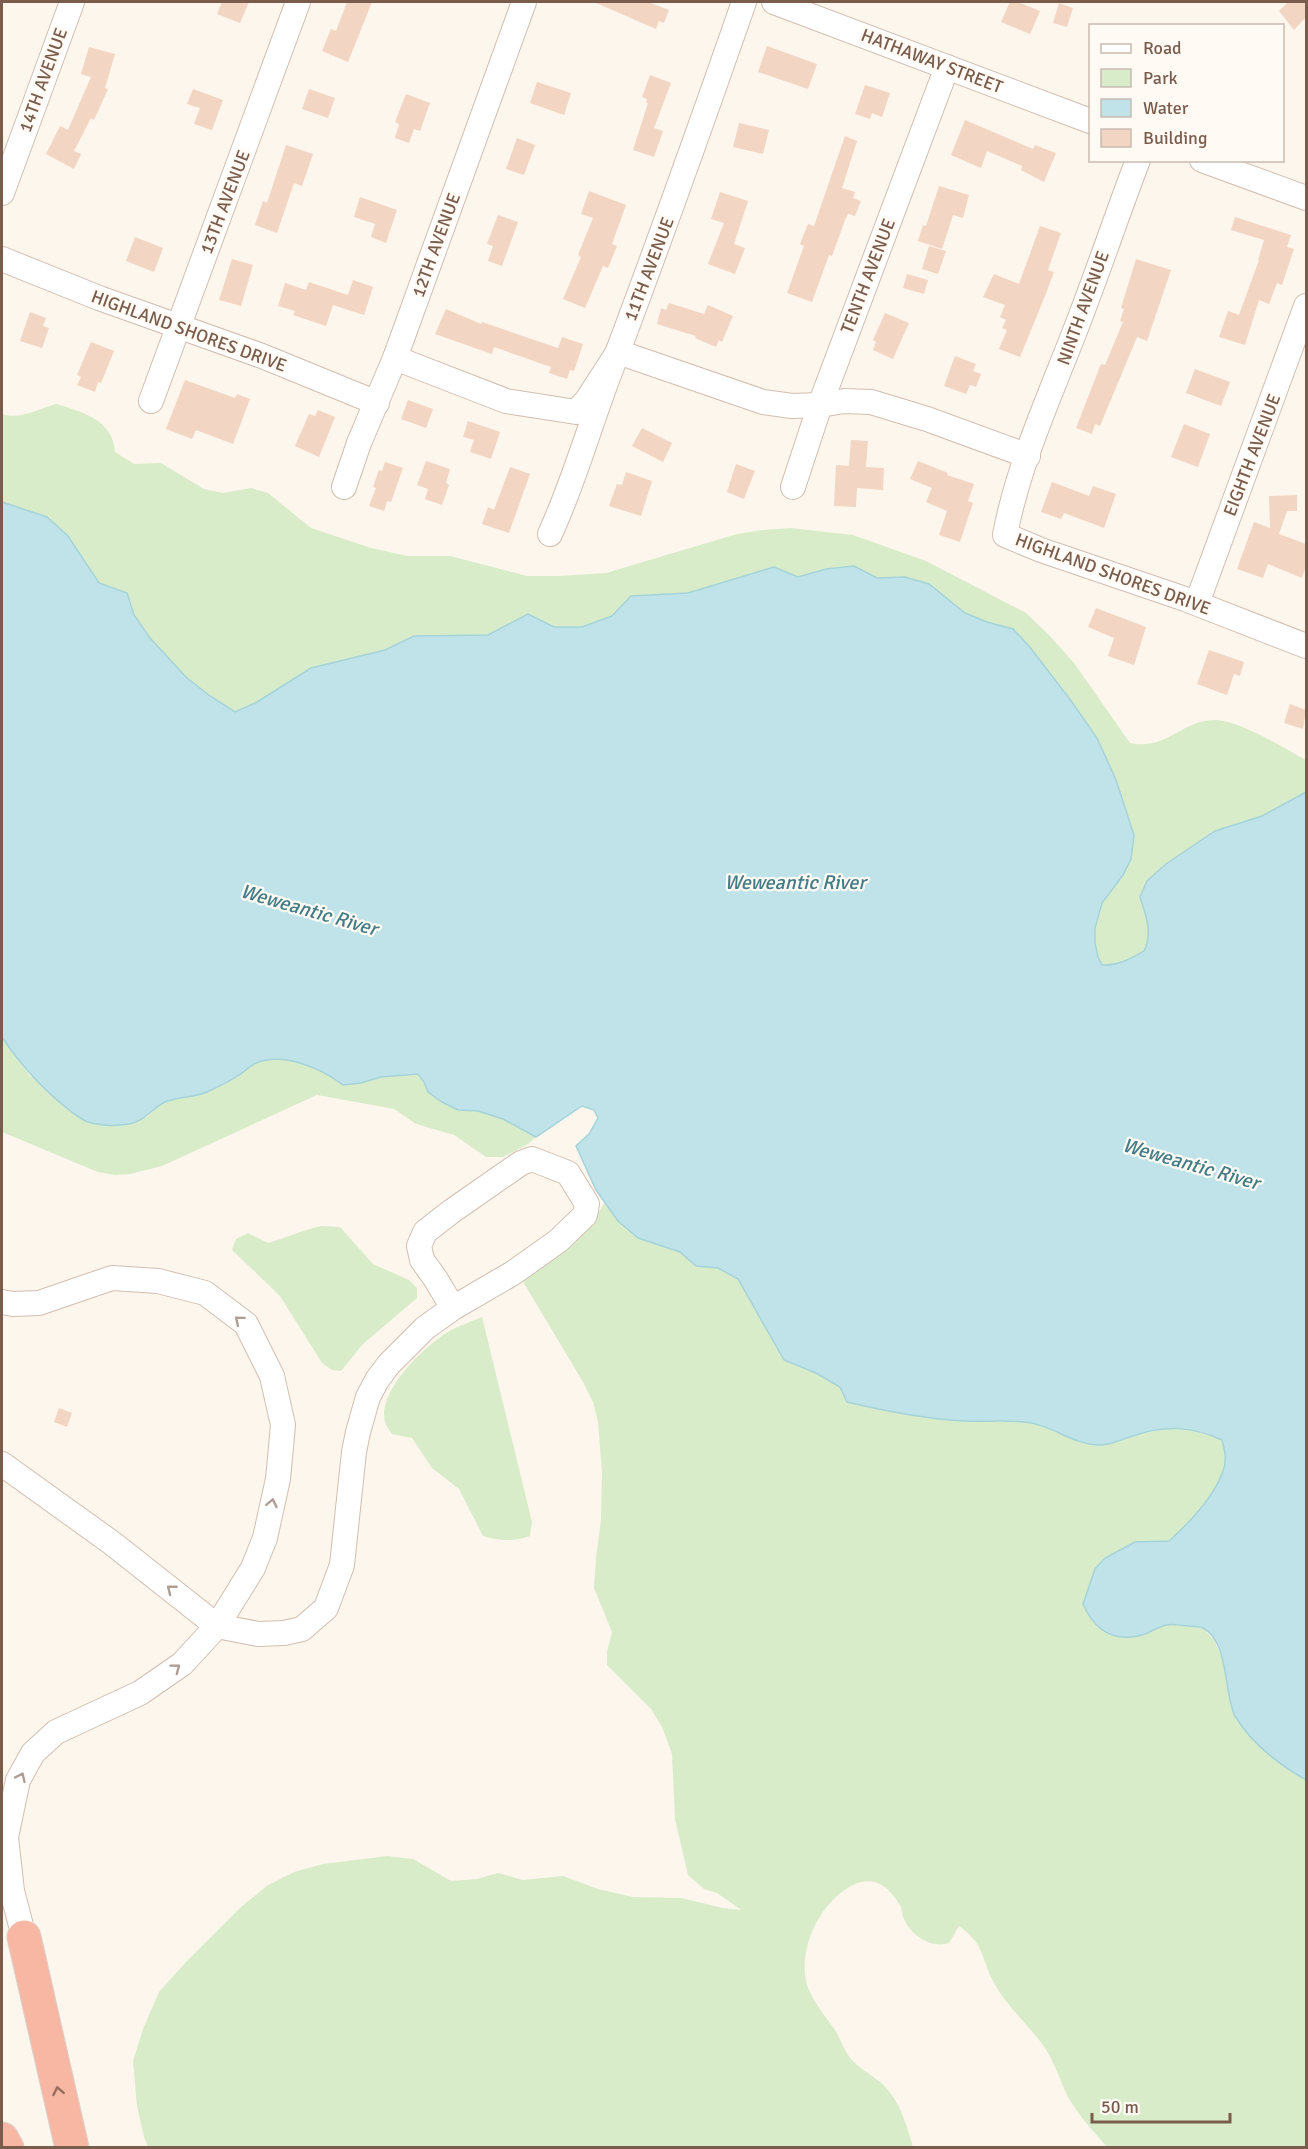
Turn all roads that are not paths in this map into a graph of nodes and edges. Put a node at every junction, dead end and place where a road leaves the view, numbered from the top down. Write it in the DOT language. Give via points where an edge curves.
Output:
graph roads {
  1 [pos="72,2"];
  2 [pos="298,2"];
  3 [pos="525,2"];
  4 [pos="744,2"];
  5 [pos="774,2"];
  6 [pos="947,67"];
  7 [pos="1089,121"];
  8 [pos="1137,162"];
  9 [pos="1207,162"];
  10 [pos="2,193"];
  11 [pos="1306,198"];
  12 [pos="2,259"];
  13 [pos="1306,306"];
  14 [pos="178,325"];
  15 [pos="618,352"];
  16 [pos="395,358"];
  17 [pos="151,401"];
  18 [pos="377,403"];
  19 [pos="820,405"];
  20 [pos="1028,456"];
  21 [pos="344,487"];
  22 [pos="793,487"];
  23 [pos="550,534"];
  24 [pos="1197,603"];
  25 [pos="1306,646"];
  26 [pos="2,1302"];
  27 [pos="453,1308"];
  28 [pos="2,1464"];
  29 [pos="217,1626"];
  30 [pos="2,1905"];
  31 [pos="24,1936"];
  32 [pos="2,2139"];
  33 [pos="7,2148"];
  34 [pos="72,2148"];
  1 -- 10 [label="street, 14TH AVENUE"];
  2 -- 14 [label="street, 13TH AVENUE"];
  3 -- 16 [label="street, 12TH AVENUE"];
  4 -- 15 [label="street, 11TH AVENUE"];
  5 -- 6 [label="street, HATHAWAY STREET"];
  6 -- 7 [label="street, HATHAWAY STREET"];
  6 -- 19 [label="street, TENTH AVENUE"];
  8 -- 20 [label="street, NINTH AVENUE"];
  9 -- 11 [label="street"];
  12 -- 14 [label="street, HIGHLAND SHORES DRIVE"];
  13 -- 24 [label="street, EIGHTH AVENUE"];
  14 -- 17 [label="street, 13TH AVENUE"];
  14 -- 18 [label="street, HIGHLAND SHORES DRIVE"];
  15 -- 16 [label="street" via="576,412 506,401"];
  15 -- 19 [label="street" via="763,402"];
  15 -- 23 [label="street, 11TH AVENUE"];
  16 -- 18 [label="street, 12TH AVENUE"];
  18 -- 21 [label="street, 12TH AVENUE"];
  19 -- 20 [label="street" via="871,402"];
  19 -- 22 [label="street, TENTH AVENUE"];
  20 -- 24 [label="street, HIGHLAND SHORES DRIVE" via="1005,535"];
  24 -- 25 [label="street, HIGHLAND SHORES DRIVE"];
  29 -- 26 [label="street, one-way" via="253,1568 265,1538 278,1479 283,1425 272,1376 246,1324 205,1293 158,1281 112,1278 39,1303"];
  27 -- 27 [label="street" via="513,1273 585,1215 588,1204 568,1173 532,1159 521,1163 425,1232 419,1246 422,1260"];
  27 -- 29 [label="street" via="425,1328 389,1364 368,1397 354,1452 342,1565 326,1608 302,1629 284,1633 258,1634"];
  29 -- 28 [label="street, one-way" via="112,1543"];
  31 -- 29 [label="street, one-way" via="12,1892 6,1837 18,1780 33,1753 56,1732 140,1693 182,1664"];
  30 -- 31 [label="street"];
  34 -- 31 [label="highway, one-way"];
  32 -- 33 [label="highway"];
}
